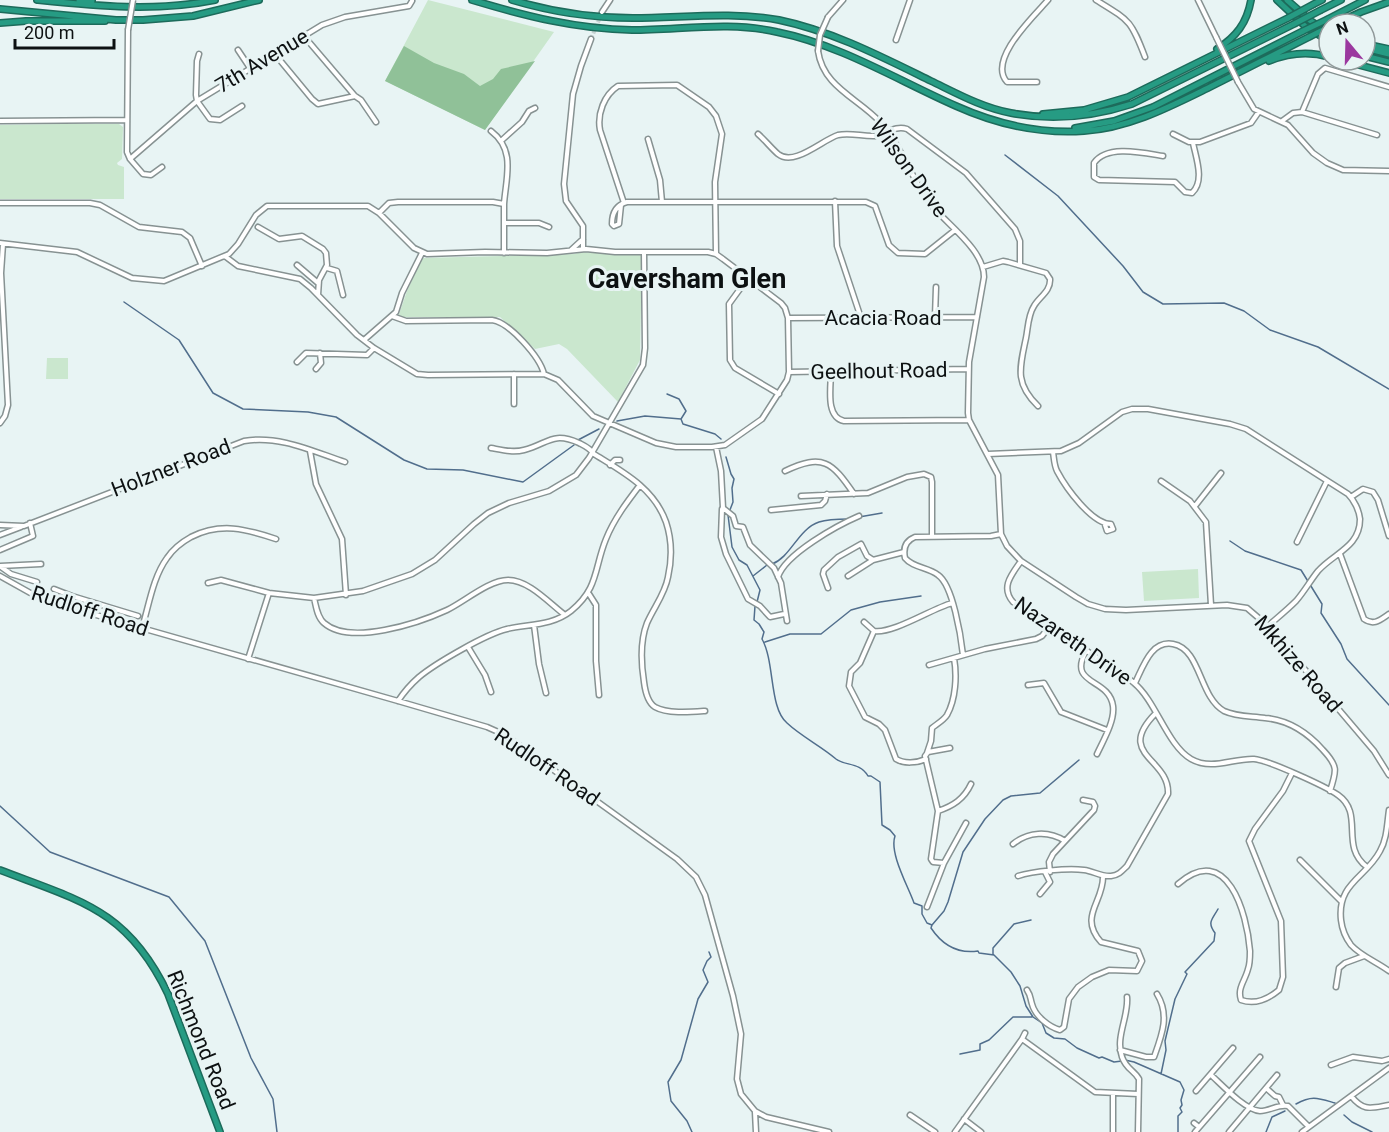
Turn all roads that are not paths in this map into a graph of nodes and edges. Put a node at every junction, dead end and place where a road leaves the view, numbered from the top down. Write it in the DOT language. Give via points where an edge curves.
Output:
graph roads {
  1 [pos="37,0"];
  2 [pos="79,0"];
  3 [pos="133,0"];
  4 [pos="215,0"];
  5 [pos="259,0"];
  6 [pos="472,0"];
  7 [pos="512,0"];
  8 [pos="610,0"];
  9 [pos="843,0"];
  10 [pos="910,0"];
  11 [pos="1048,0"];
  12 [pos="1096,0"];
  13 [pos="1198,0"];
  14 [pos="1251,0"];
  15 [pos="1277,0"];
  16 [pos="1287,0"];
  17 [pos="1322,0"];
  18 [pos="1341,0"];
  19 [pos="1365,0"];
  20 [pos="412,1"];
  21 [pos="1389,2"];
  22 [pos="117,7"];
  23 [pos="0,9"];
  24 [pos="602,12"];
  25 [pos="1361,12"];
  26 [pos="116,20"];
  27 [pos="0,23"];
  28 [pos="1317,25"];
  29 [pos="1317,33"];
  30 [pos="1317,34"];
  31 [pos="303,35"];
  32 [pos="591,39"];
  33 [pos="896,40"];
  34 [pos="238,50"];
  35 [pos="274,53"];
  36 [pos="199,54"];
  37 [pos="1317,54"];
  38 [pos="1145,57"];
  39 [pos="250,68"];
  40 [pos="1240,72"];
  41 [pos="1177,73"];
  42 [pos="1037,82"];
  43 [pos="1389,87"];
  44 [pos="355,96"];
  45 [pos="198,100"];
  46 [pos="242,106"];
  47 [pos="536,108"];
  48 [pos="1302,112"];
  49 [pos="1009,113"];
  50 [pos="1258,113"];
  51 [pos="127,120"];
  52 [pos="0,121"];
  53 [pos="376,122"];
  54 [pos="1282,122"];
  55 [pos="1058,130"];
  56 [pos="887,131"];
  57 [pos="491,132"];
  58 [pos="758,134"];
  59 [pos="1173,134"];
  60 [pos="1377,135"];
  61 [pos="648,139"];
  62 [pos="502,140"];
  63 [pos="1193,143"];
  64 [pos="127,149"];
  65 [pos="136,153"];
  66 [pos="1164,156"];
  67 [pos="130,159"];
  68 [pos="162,167"];
  69 [pos="1389,171"];
  70 [pos="835,201"];
  71 [pos="662,202"];
  72 [pos="716,202"];
  73 [pos="0,203"];
  74 [pos="504,204"];
  75 [pos="622,204"];
  76 [pos="379,213"];
  77 [pos="504,223"];
  78 [pos="258,227"];
  79 [pos="549,227"];
  80 [pos="955,230"];
  81 [pos="583,239"];
  82 [pos="2,244"];
  83 [pos="582,249"];
  84 [pos="571,250"];
  85 [pos="644,252"];
  86 [pos="422,253"];
  87 [pos="504,253"];
  88 [pos="716,254"];
  89 [pos="226,256"];
  90 [pos="297,265"];
  91 [pos="1020,265"];
  92 [pos="202,266"];
  93 [pos="983,267"];
  94 [pos="327,268"];
  95 [pos="748,278"];
  96 [pos="318,283"];
  97 [pos="936,287"];
  98 [pos="318,295"];
  99 [pos="343,295"];
  100 [pos="392,316"];
  101 [pos="935,317"];
  102 [pos="861,318"];
  103 [pos="977,318"];
  104 [pos="788,321"];
  105 [pos="364,340"];
  106 [pos="374,348"];
  107 [pos="320,353"];
  108 [pos="297,362"];
  109 [pos="316,369"];
  110 [pos="968,369"];
  111 [pos="831,371"];
  112 [pos="789,372"];
  113 [pos="514,374"];
  114 [pos="544,374"];
  115 [pos="778,394"];
  116 [pos="514,404"];
  117 [pos="1038,406"];
  118 [pos="969,420"];
  119 [pos="0,423"];
  120 [pos="609,423"];
  121 [pos="716,447"];
  122 [pos="491,448"];
  123 [pos="310,451"];
  124 [pos="592,452"];
  125 [pos="1053,452"];
  126 [pos="988,454"];
  127 [pos="620,460"];
  128 [pos="345,462"];
  129 [pos="610,465"];
  130 [pos="785,471"];
  131 [pos="1221,472"];
  132 [pos="1161,481"];
  133 [pos="1328,482"];
  134 [pos="640,485"];
  135 [pos="827,494"];
  136 [pos="854,494"];
  137 [pos="801,496"];
  138 [pos="1351,497"];
  139 [pos="1195,506"];
  140 [pos="724,510"];
  141 [pos="771,510"];
  142 [pos="859,516"];
  143 [pos="30,523"];
  144 [pos="0,525"];
  145 [pos="1105,525"];
  146 [pos="24,526"];
  147 [pos="1000,534"];
  148 [pos="0,536"];
  149 [pos="932,536"];
  150 [pos="1389,536"];
  151 [pos="276,539"];
  152 [pos="1298,542"];
  153 [pos="0,550"];
  154 [pos="904,552"];
  155 [pos="1340,554"];
  156 [pos="873,561"];
  157 [pos="1021,561"];
  158 [pos="41,564"];
  159 [pos="0,567"];
  160 [pos="0,576"];
  161 [pos="848,576"];
  162 [pos="778,577"];
  163 [pos="37,582"];
  164 [pos="208,583"];
  165 [pos="828,588"];
  166 [pos="54,589"];
  167 [pos="269,594"];
  168 [pos="589,594"];
  169 [pos="346,595"];
  170 [pos="72,596"];
  171 [pos="314,598"];
  172 [pos="952,603"];
  173 [pos="1211,605"];
  174 [pos="68,607"];
  175 [pos="784,614"];
  176 [pos="1389,614"];
  177 [pos="565,615"];
  178 [pos="138,616"];
  179 [pos="787,621"];
  180 [pos="864,622"];
  181 [pos="534,625"];
  182 [pos="1268,626"];
  183 [pos="1049,627"];
  184 [pos="142,628"];
  185 [pos="874,631"];
  186 [pos="468,647"];
  187 [pos="1086,651"];
  188 [pos="963,655"];
  189 [pos="248,658"];
  190 [pos="954,658"];
  191 [pos="929,665"];
  192 [pos="1135,683"];
  193 [pos="1028,685"];
  194 [pos="490,692"];
  195 [pos="546,693"];
  196 [pos="599,695"];
  197 [pos="398,701"];
  198 [pos="705,711"];
  199 [pos="1156,713"];
  200 [pos="1107,730"];
  201 [pos="950,748"];
  202 [pos="926,753"];
  203 [pos="1097,754"];
  204 [pos="926,759"];
  205 [pos="1292,773"];
  206 [pos="1389,775"];
  207 [pos="971,784"];
  208 [pos="1330,790"];
  209 [pos="1083,800"];
  210 [pos="1389,810"];
  211 [pos="938,811"];
  212 [pos="966,824"];
  213 [pos="1065,841"];
  214 [pos="1013,844"];
  215 [pos="1300,860"];
  216 [pos="944,863"];
  217 [pos="1367,867"];
  218 [pos="0,870"];
  219 [pos="1044,872"];
  220 [pos="1050,872"];
  221 [pos="1018,876"];
  222 [pos="1103,876"];
  223 [pos="1178,884"];
  224 [pos="1040,894"];
  225 [pos="1341,901"];
  226 [pos="927,907"];
  227 [pos="1365,956"];
  228 [pos="1389,971"];
  229 [pos="1336,987"];
  230 [pos="1027,990"];
  231 [pos="1157,994"];
  232 [pos="1127,996"];
  233 [pos="1025,1033"];
  234 [pos="1022,1039"];
  235 [pos="1233,1048"];
  236 [pos="1120,1050"];
  237 [pos="1260,1057"];
  238 [pos="1389,1059"];
  239 [pos="1331,1065"];
  240 [pos="1389,1068"];
  241 [pos="1210,1075"];
  242 [pos="1277,1075"];
  243 [pos="1266,1088"];
  244 [pos="1196,1091"];
  245 [pos="1229,1091"];
  246 [pos="1113,1094"];
  247 [pos="1138,1094"];
  248 [pos="1351,1096"];
  249 [pos="1283,1105"];
  250 [pos="1389,1105"];
  251 [pos="1250,1108"];
  252 [pos="755,1112"];
  253 [pos="910,1115"];
  254 [pos="964,1119"];
  255 [pos="1194,1123"];
  256 [pos="1200,1126"];
  257 [pos="1308,1126"];
  258 [pos="220,1132"];
  259 [pos="756,1132"];
  260 [pos="829,1132"];
  261 [pos="935,1132"];
  262 [pos="955,1132"];
  263 [pos="981,1132"];
  264 [pos="1113,1132"];
  265 [pos="1138,1132"];
  266 [pos="1195,1132"];
  267 [pos="1229,1132"];
  268 [pos="1302,1132"];
  1 -- 22 [label="highway"];
  2 -- 22 [label="highway" via="112,3"];
  3 -- 51 [label="street, bridge" via="128,30"];
  4 -- 22 [label="highway" via="163,8"];
  5 -- 26 [label="highway" via="193,16"];
  6 -- 55 [label="highway" via="594,28 731,26 776,31 841,51 989,119 1026,128"];
  7 -- 49 [label="highway" via="597,17 734,15 800,25 846,42 963,97"];
  8 -- 24 [label="street"];
  9 -- 56 [label="street, Wilson Drive, bridge" via="828,17 820,35 818,51 822,66 831,81"];
  10 -- 33 [label="street"];
  11 -- 42 [label="street" via="1008,48 1002,62 1007,82"];
  12 -- 38 [label="street" via="1129,21"];
  13 -- 50 [label="street, bridge" via="1250,105"];
  14 -- 41 [label="highway" via="1247,17 1233,38"];
  15 -- 30 [label="highway"];
  16 -- 28 [label="highway"];
  17 -- 41 [label="highway, bridge"];
  18 -- 49 [label="highway, bridge" via="1157,93 1111,111 1063,118"];
  19 -- 55 [label="highway, bridge" via="1133,115"];
  20 -- 31 [label="street, 7th Avenue" via="402,8 331,21"];
  21 -- 25 [label="highway"];
  23 -- 26 [label="highway"];
  26 -- 27 [label="highway"];
  29 -- 40 [label="highway, bridge"];
  31 -- 35 [label="street, 7th Avenue"];
  31 -- 44 [label="street"];
  32 -- 81 [label="street" via="573,94 564,184 564,196 583,226"];
  34 -- 39 [label="street"];
  35 -- 39 [label="street, 7th Avenue"];
  35 -- 44 [label="street" via="318,104"];
  36 -- 45 [label="street"];
  37 -- 40 [label="highway" via="1287,55"];
  39 -- 45 [label="street, 7th Avenue"];
  40 -- 55 [label="highway" via="1138,120 1093,130"];
  41 -- 49 [label="highway" via="1128,97 1091,109 1060,114"];
  43 -- 48 [label="street" via="1325,68 1318,74"];
  44 -- 53 [label="street"];
  45 -- 46 [label="street" via="213,121"];
  45 -- 65 [label="street, 7th Avenue"];
  47 -- 62 [label="street"];
  48 -- 54 [label="street" via="1293,113"];
  48 -- 60 [label="street"];
  50 -- 54 [label="street"];
  50 -- 63 [label="street" via="1251,123"];
  51 -- 52 [label="street"];
  51 -- 64 [label="street"];
  54 -- 69 [label="street" via="1313,153 1334,166"];
  56 -- 58 [label="street" via="873,136 841,135 787,158"];
  56 -- 80 [label="street, Wilson Drive" via="926,197"];
  56 -- 91 [label="street" via="907,129 970,177 1018,233"];
  57 -- 62 [label="street"];
  59 -- 63 [label="street"];
  61 -- 71 [label="street"];
  62 -- 74 [label="street" via="508,157"];
  63 -- 66 [label="street" via="1199,182 1192,193 1175,182 1094,177 1096,160 1112,153"];
  64 -- 65 [label="street"];
  64 -- 67 [label="street"];
  65 -- 67 [label="street, 7th Avenue"];
  67 -- 68 [label="street" via="145,175"];
  70 -- 72 [label="street"];
  70 -- 80 [label="street" via="875,206 890,245 898,253 925,254"];
  70 -- 102 [label="street" via="836,241"];
  71 -- 72 [label="street"];
  71 -- 75 [label="street"];
  72 -- 75 [label="street" via="722,134 713,110 677,85 625,84 613,89 598,120"];
  72 -- 88 [label="street"];
  73 -- 92 [label="street" via="95,204 139,227 183,232 190,238"];
  74 -- 76 [label="street" via="398,202 389,203"];
  74 -- 77 [label="street"];
  75 -- 75 [label="street" via="619,224 614,226 613,214"];
  76 -- 86 [label="street"];
  76 -- 89 [label="street" via="357,204 267,206"];
  77 -- 79 [label="street" via="539,223"];
  77 -- 87 [label="street"];
  78 -- 94 [label="street" via="274,238 306,238 323,249"];
  80 -- 93 [label="street, Wilson Drive"];
  81 -- 83 [label="street"];
  81 -- 84 [label="street"];
  82 -- 92 [label="street" via="77,252 138,279 164,281"];
  82 -- 119 [label="street" via="8,405"];
  83 -- 84 [label="street"];
  83 -- 85 [label="street"];
  84 -- 87 [label="street"];
  85 -- 88 [label="street"];
  85 -- 120 [label="street" via="645,359"];
  86 -- 87 [label="street"];
  86 -- 100 [label="street"];
  88 -- 95 [label="street"];
  89 -- 92 [label="street"];
  89 -- 98 [label="street" via="238,266 300,279"];
  90 -- 96 [label="street"];
  91 -- 93 [label="street" via="1003,261"];
  91 -- 117 [label="street" via="1046,273 1050,279 1050,285 1032,310 1020,367 1025,391"];
  93 -- 103 [label="street"];
  94 -- 96 [label="street"];
  94 -- 99 [label="street" via="337,271"];
  95 -- 104 [label="street" via="782,303"];
  95 -- 115 [label="street" via="729,304 730,360 735,368"];
  96 -- 98 [label="street"];
  97 -- 101 [label="street"];
  98 -- 105 [label="street"];
  100 -- 105 [label="street"];
  100 -- 114 [label="street" via="406,321 501,322 539,360"];
  101 -- 102 [label="street, Acacia Road"];
  101 -- 103 [label="street, Acacia Road"];
  102 -- 104 [label="street, Acacia Road"];
  103 -- 110 [label="street"];
  104 -- 112 [label="street"];
  105 -- 106 [label="street"];
  106 -- 107 [label="street" via="367,355"];
  106 -- 113 [label="street" via="423,375"];
  107 -- 108 [label="street" via="304,354"];
  107 -- 109 [label="street" via="321,363"];
  110 -- 111 [label="street, Geelhout Road"];
  110 -- 118 [label="street"];
  111 -- 112 [label="street, Geelhout Road"];
  111 -- 118 [label="street" via="831,408 837,419"];
  112 -- 115 [label="street"];
  113 -- 114 [label="street"];
  113 -- 116 [label="street"];
  114 -- 120 [label="street" via="558,380 589,413"];
  115 -- 121 [label="street" via="758,423"];
  118 -- 126 [label="street"];
  120 -- 121 [label="street" via="664,446"];
  120 -- 124 [label="street"];
  121 -- 140 [label="street"];
  122 -- 124 [label="street" via="518,451 560,437"];
  123 -- 128 [label="street, Holzner Road"];
  123 -- 143 [label="street, Holzner Road" via="270,440 238,443"];
  123 -- 169 [label="street" via="316,484 342,539"];
  124 -- 129 [label="street"];
  124 -- 169 [label="street" via="584,466 564,484 488,513 435,560 412,574"];
  125 -- 126 [label="street"];
  125 -- 133 [label="street" via="1076,445 1122,412 1148,409 1246,429"];
  125 -- 145 [label="street" via="1059,474 1087,512"];
  126 -- 147 [label="street" via="999,481"];
  127 -- 129 [label="street"];
  129 -- 134 [label="street"];
  130 -- 136 [label="street" via="823,461"];
  131 -- 139 [label="street"];
  132 -- 139 [label="street"];
  133 -- 138 [label="street"];
  133 -- 152 [label="street"];
  134 -- 168 [label="street" via="618,514 607,537"];
  134 -- 198 [label="street" via="662,512 670,546 668,579 642,639 648,698 664,710"];
  135 -- 136 [label="street"];
  135 -- 137 [label="street"];
  135 -- 141 [label="street" via="821,505"];
  136 -- 149 [label="street" via="872,492 913,475 929,476"];
  138 -- 150 [label="street" via="1363,489 1373,492"];
  138 -- 155 [label="street" via="1360,516 1359,526 1354,540"];
  139 -- 173 [label="street" via="1207,524"];
  140 -- 162 [label="street" via="736,526 744,528 750,545"];
  140 -- 175 [label="street" via="720,514 723,547 748,599 770,617"];
  142 -- 162 [label="street" via="834,528 785,563"];
  143 -- 146 [label="street, Holzner Road"];
  143 -- 153 [label="street" via="33,536"];
  144 -- 146 [label="street, Holzner Road"];
  146 -- 148 [label="street"];
  147 -- 149 [label="street"];
  147 -- 157 [label="street, Mkhize Road"];
  149 -- 154 [label="street" via="912,538"];
  151 -- 184 [label="street" via="221,527 183,542 159,573"];
  154 -- 156 [label="street"];
  154 -- 172 [label="street" via="908,562 941,576"];
  155 -- 176 [label="street" via="1364,619 1373,623"];
  155 -- 182 [label="street"];
  156 -- 161 [label="street"];
  156 -- 165 [label="street" via="861,544 847,551 824,570"];
  157 -- 173 [label="street, Mkhize Road" via="1096,607 1126,610"];
  157 -- 183 [label="street, Nazareth Drive" via="1008,581 1009,597"];
  158 -- 159 [label="street"];
  159 -- 163 [label="street"];
  160 -- 174 [label="street, Rudloff Road" via="34,595"];
  162 -- 175 [label="street"];
  164 -- 167 [label="street" via="221,580"];
  166 -- 170 [label="street"];
  167 -- 171 [label="street"];
  167 -- 189 [label="street"];
  168 -- 177 [label="street"];
  168 -- 196 [label="street" via="596,605"];
  169 -- 171 [label="street"];
  170 -- 174 [label="street"];
  170 -- 178 [label="street"];
  171 -- 177 [label="street" via="325,624 341,630 372,632 436,615 496,582 509,580 528,586"];
  172 -- 185 [label="street" via="888,630"];
  172 -- 188 [label="street"];
  173 -- 182 [label="street, Mkhize Road" via="1246,608"];
  174 -- 184 [label="street, Rudloff Road"];
  175 -- 179 [label="street"];
  177 -- 181 [label="street"];
  180 -- 185 [label="street"];
  181 -- 186 [label="street" via="501,630"];
  181 -- 195 [label="street"];
  182 -- 206 [label="street, Mkhize Road" via="1382,761"];
  183 -- 187 [label="street, Nazareth Drive"];
  183 -- 188 [label="street" via="1036,639"];
  184 -- 189 [label="street, Rudloff Road"];
  185 -- 204 [label="street" via="860,663 851,672 850,689 865,717 885,730 896,759"];
  186 -- 194 [label="street"];
  186 -- 197 [label="street" via="420,676"];
  187 -- 192 [label="street, Nazareth Drive"];
  187 -- 200 [label="street" via="1081,671 1113,703"];
  188 -- 190 [label="street"];
  189 -- 197 [label="street, Rudloff Road"];
  190 -- 191 [label="street"];
  190 -- 202 [label="street" via="956,678 949,709 933,727"];
  192 -- 199 [label="street, Nazareth Drive"];
  192 -- 208 [label="street" via="1155,648 1167,644 1182,647 1219,707 1237,715 1287,722 1314,740 1336,768"];
  193 -- 200 [label="street" via="1045,684 1061,712"];
  197 -- 252 [label="street, Rudloff Road" via="505,735 692,872 705,895 738,1012 741,1034 737,1083"];
  199 -- 205 [label="street, Nazareth Drive" via="1181,749 1196,761 1213,764 1258,760"];
  199 -- 222 [label="street" via="1143,729 1141,746 1166,780 1166,798 1127,866 1116,875"];
  200 -- 203 [label="street"];
  201 -- 202 [label="street"];
  202 -- 204 [label="street"];
  204 -- 211 [label="street"];
  205 -- 208 [label="street, Nazareth Drive"];
  205 -- 223 [label="street" via="1249,841 1282,928 1279,990 1262,1001 1241,1000 1239,992 1248,969 1250,949 1233,887 1217,872 1207,869"];
  207 -- 211 [label="street" via="959,801"];
  208 -- 217 [label="street, Nazareth Drive" via="1347,805 1352,818 1354,852"];
  209 -- 213 [label="street" via="1093,802 1094,810"];
  210 -- 217 [label="street" via="1383,845"];
  211 -- 216 [label="street" via="931,859"];
  212 -- 216 [label="street"];
  213 -- 214 [label="street" via="1035,833"];
  213 -- 220 [label="street" via="1050,858"];
  215 -- 225 [label="street"];
  216 -- 226 [label="street"];
  217 -- 225 [label="street" via="1349,885"];
  218 -- 258 [label="highway, Richmond Road" via="86,904 113,920 137,943 168,994"];
  219 -- 220 [label="street"];
  219 -- 221 [label="street"];
  219 -- 224 [label="street" via="1050,882"];
  220 -- 222 [label="street" via="1082,870"];
  222 -- 230 [label="street" via="1091,914 1092,928 1101,942 1138,951 1142,962 1137,971 1109,970 1078,987 1069,999 1064,1027 1060,1030 1046,1023 1034,1009"];
  225 -- 227 [label="street" via="1342,930 1353,947"];
  227 -- 228 [label="street"];
  227 -- 229 [label="street" via="1339,968"];
  231 -- 236 [label="street" via="1165,1014 1154,1057"];
  232 -- 236 [label="street" via="1128,1012"];
  233 -- 234 [label="street"];
  234 -- 246 [label="street" via="1092,1090"];
  234 -- 254 [label="street"];
  235 -- 241 [label="street"];
  236 -- 247 [label="street" via="1126,1068 1139,1081"];
  237 -- 245 [label="street"];
  238 -- 239 [label="street" via="1351,1058"];
  240 -- 248 [label="street"];
  241 -- 244 [label="street"];
  241 -- 245 [label="street"];
  242 -- 243 [label="street"];
  243 -- 249 [label="street"];
  243 -- 251 [label="street"];
  245 -- 251 [label="street"];
  245 -- 256 [label="street"];
  246 -- 247 [label="street"];
  246 -- 264 [label="street"];
  247 -- 265 [label="street"];
  248 -- 250 [label="street" via="1364,1108"];
  248 -- 257 [label="street"];
  249 -- 251 [label="street" via="1263,1111"];
  249 -- 257 [label="street" via="1291,1107"];
  251 -- 267 [label="street"];
  252 -- 259 [label="street"];
  252 -- 260 [label="street"];
  253 -- 261 [label="street"];
  254 -- 262 [label="street"];
  254 -- 263 [label="street"];
  255 -- 256 [label="street"];
  256 -- 266 [label="street"];
  257 -- 268 [label="street"];
}
